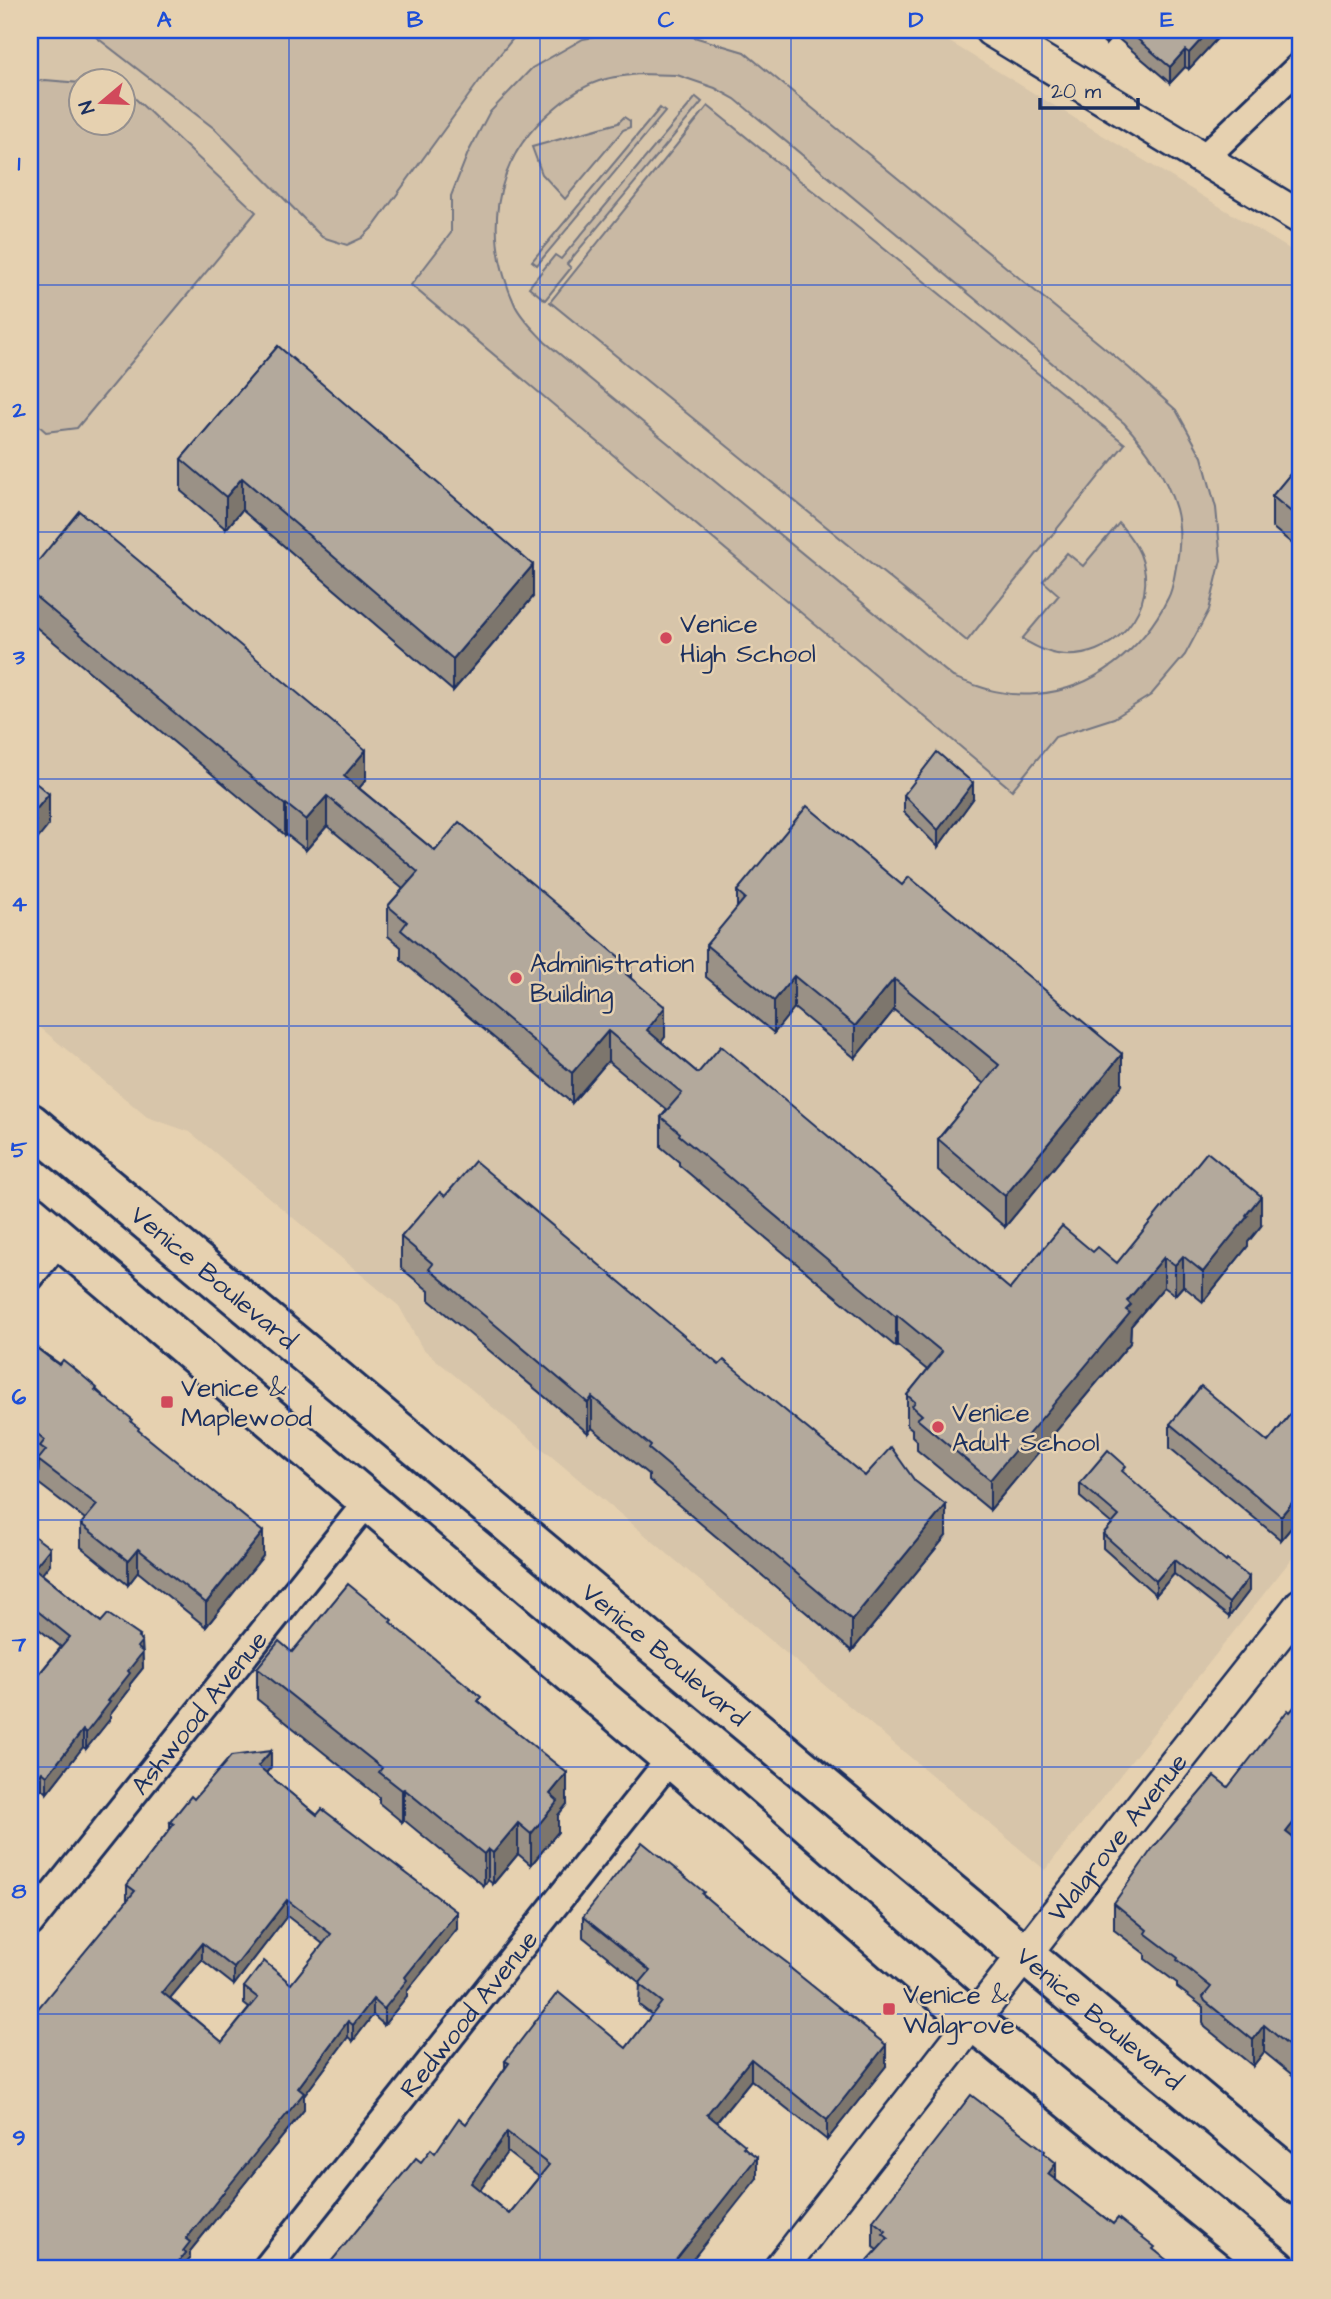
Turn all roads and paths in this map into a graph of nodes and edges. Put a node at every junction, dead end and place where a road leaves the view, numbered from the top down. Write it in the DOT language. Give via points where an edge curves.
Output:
graph roads {
  1 [pos="991,30"];
  2 [pos="1301,65"];
  3 [pos="1203,159"];
  4 [pos="1301,219"];
  5 [pos="30,1123"];
  6 [pos="30,1214"];
  7 [pos="60,1239"];
  8 [pos="30,1277"];
  9 [pos="368,1501"];
  10 [pos="1301,1605"];
  11 [pos="671,1758"];
  12 [pos="30,1923"];
  13 [pos="1024,1955"];
  14 [pos="973,2021"];
  15 [pos="1301,2186"];
  16 [pos="266,2269"];
  17 [pos="780,2269"];
  18 [pos="1277,2269"];
  1 -- 3 [label="street"];
  2 -- 3 [label="street"];
  3 -- 4 [label="street"];
  5 -- 13 [label="main road, Venice Boulevard"];
  6 -- 7 [label="main road"];
  7 -- 8 [label="street"];
  7 -- 9 [label="main road"];
  9 -- 11 [label="main road"];
  9 -- 12 [label="street, Ashwood Avenue"];
  10 -- 13 [label="street, Walgrove Avenue"];
  11 -- 14 [label="main road"];
  11 -- 16 [label="street, Redwood Avenue"];
  13 -- 14 [label="street, Walgrove Avenue"];
  13 -- 15 [label="main road, Venice Boulevard"];
  14 -- 17 [label="street, Walgrove Avenue"];
  14 -- 18 [label="main road"];
}
